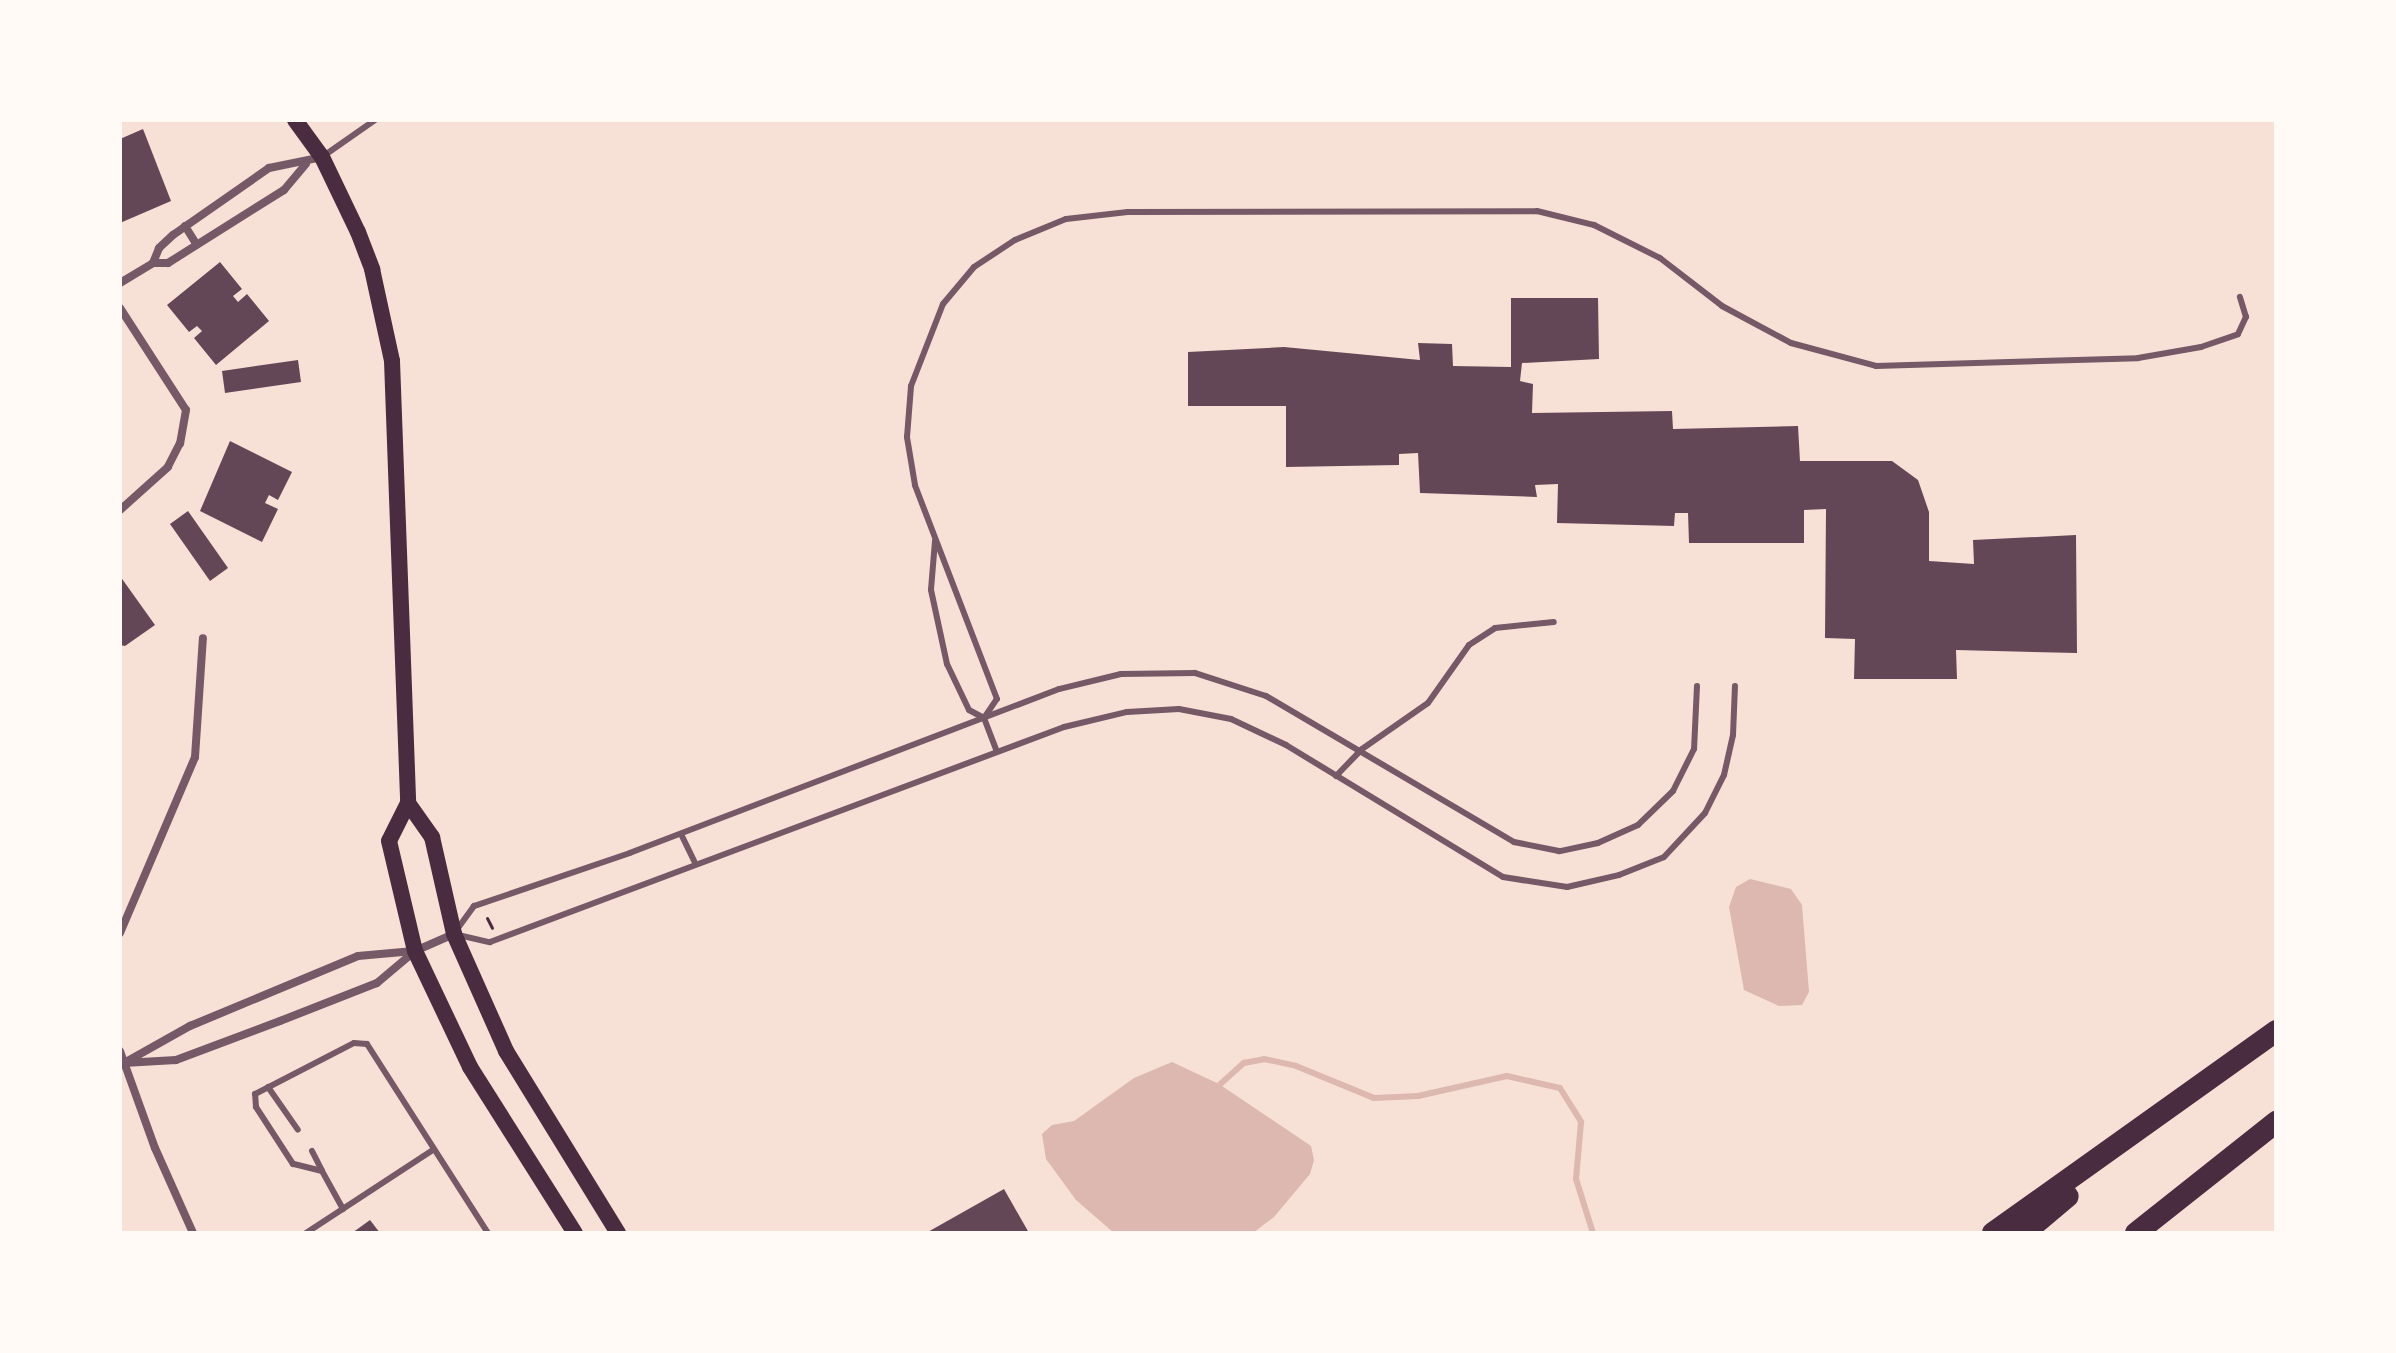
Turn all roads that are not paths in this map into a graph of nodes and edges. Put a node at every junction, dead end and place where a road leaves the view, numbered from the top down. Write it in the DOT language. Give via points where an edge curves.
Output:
graph roads {
  1 [pos="295,120"];
  2 [pos="375,120"];
  3 [pos="322,157"];
  4 [pos="306,164"];
  5 [pos="185,226"];
  6 [pos="197,245"];
  7 [pos="153,263"];
  8 [pos="120,283"];
  9 [pos="2240,297"];
  10 [pos="120,308"];
  11 [pos="120,510"];
  12 [pos="935,536"];
  13 [pos="1554,622"];
  14 [pos="203,638"];
  15 [pos="1697,686"];
  16 [pos="1735,686"];
  17 [pos="984,718"];
  18 [pos="1362,749"];
  19 [pos="997,752"];
  20 [pos="1336,776"];
  21 [pos="408,803"];
  22 [pos="681,834"];
  23 [pos="694,861"];
  24 [pos="120,933"];
  25 [pos="454,934"];
  26 [pos="415,951"];
  27 [pos="2276,1032"];
  28 [pos="120,1051"];
  29 [pos="122,1064"];
  30 [pos="268,1087"];
  31 [pos="2276,1122"];
  32 [pos="298,1130"];
  33 [pos="433,1150"];
  34 [pos="312,1151"];
  35 [pos="322,1171"];
  36 [pos="343,1209"];
  37 [pos="193,1233"];
  38 [pos="306,1233"];
  39 [pos="488,1233"];
  40 [pos="575,1233"];
  41 [pos="618,1233"];
  42 [pos="1993,1233"];
  43 [pos="2024,1233"];
  44 [pos="2136,1233"];
  1 -- 3 [label="main road"];
  2 -- 3 [label="lane"];
  3 -- 4 [label="street"];
  3 -- 21 [label="main road" via="372,269 392,361"];
  4 -- 5 [label="street" via="269,168"];
  4 -- 6 [label="street" via="284,190"];
  5 -- 6 [label="street"];
  5 -- 7 [label="street" via="159,248"];
  6 -- 7 [label="street" via="168,263"];
  7 -- 8 [label="street"];
  9 -- 12 [label="lane" via="2246,317 2238,334 2201,347 2138,358 1876,366 1791,343 1722,306 1660,258 1594,225 1537,211 1128,212 1066,219 1015,240 974,267 943,304 924,342 911,386 907,437 915,485"];
  10 -- 11 [label="street" via="186,410 180,443 168,467"];
  12 -- 17 [label="lane" via="997,699"];
  12 -- 17 [label="lane" via="931,590 947,664 969,710"];
  13 -- 18 [label="lane" via="1495,628 1482,636 1428,703"];
  14 -- 24 [label="street" via="195,757"];
  15 -- 18 [label="lane" via="1694,749 1673,791 1638,825 1572,848 1514,842"];
  16 -- 20 [label="lane" via="1733,735 1724,775 1705,813 1664,857 1567,887 1503,877"];
  17 -- 18 [label="lane" via="1059,689 1121,674 1195,673 1266,696"];
  17 -- 19 [label="lane"];
  17 -- 22 [label="lane"];
  18 -- 20 [label="lane"];
  19 -- 20 [label="lane" via="1064,727 1127,712 1179,709 1231,719"];
  19 -- 23 [label="lane"];
  21 -- 25 [label="main road" via="432,837"];
  21 -- 26 [label="main road" via="389,841"];
  22 -- 23 [label="lane"];
  22 -- 25 [label="lane" via="474,906"];
  23 -- 25 [label="lane" via="490,942"];
  25 -- 26 [label="street"];
  25 -- 41 [label="main road" via="533,1103"];
  26 -- 29 [label="street" via="358,956 190,1026"];
  26 -- 29 [label="street" via="377,983 280,1021 176,1060"];
  26 -- 40 [label="main road" via="470,1067"];
  27 -- 42 [label="highway"];
  27 -- 43 [label="highway"];
  28 -- 29 [label="street"];
  29 -- 37 [label="street"];
  30 -- 32 [label="lane"];
  30 -- 33 [label="lane" via="354,1043 376,1052"];
  30 -- 35 [label="lane" via="255,1094 256,1107 293,1164"];
  31 -- 44 [label="highway"];
  33 -- 36 [label="lane"];
  33 -- 39 [label="lane"];
  34 -- 35 [label="lane"];
  35 -- 36 [label="lane"];
  36 -- 38 [label="lane"];
}
